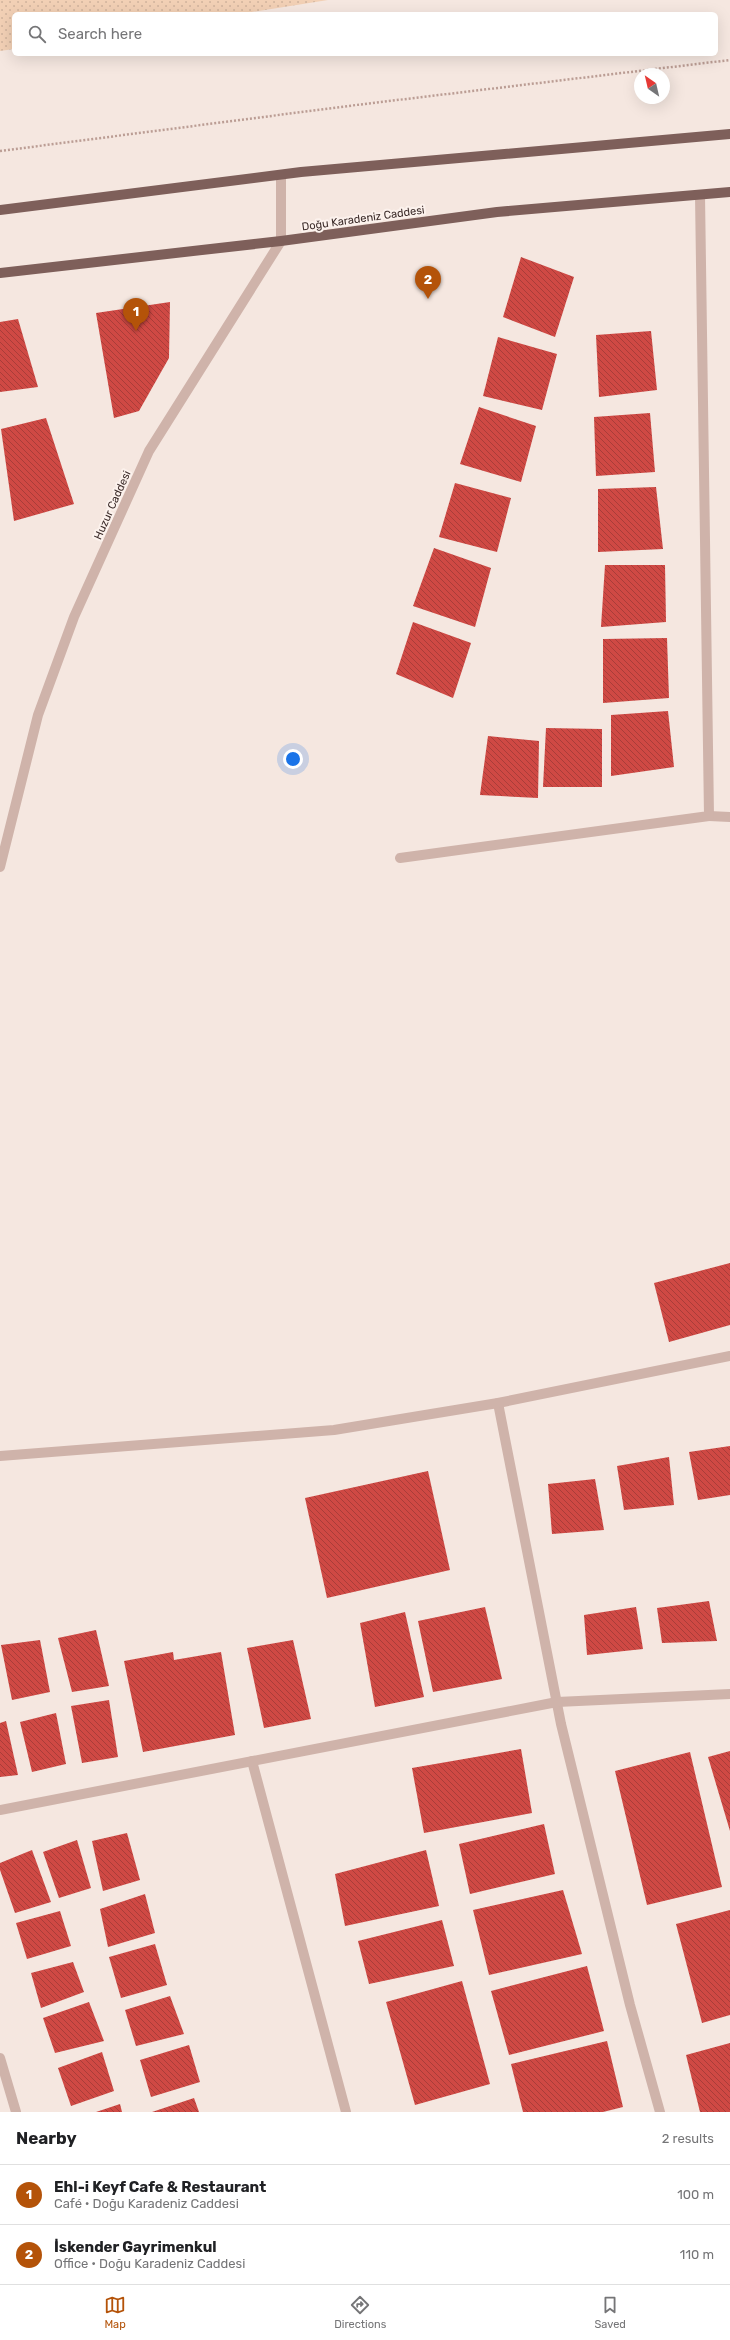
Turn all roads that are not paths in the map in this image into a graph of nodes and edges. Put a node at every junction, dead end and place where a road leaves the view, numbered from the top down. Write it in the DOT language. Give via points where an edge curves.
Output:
graph roads {
  1 [pos="730,134"];
  2 [pos="281,175"];
  3 [pos="730,192"];
  4 [pos="700,195"];
  5 [pos="0,210"];
  6 [pos="282,242"];
  7 [pos="0,273"];
  8 [pos="709,816"];
  9 [pos="730,817"];
  10 [pos="400,858"];
  11 [pos="0,867"];
  12 [pos="730,1356"];
  13 [pos="498,1403"];
  14 [pos="0,1456"];
  15 [pos="730,1694"];
  16 [pos="556,1702"];
  17 [pos="252,1761"];
  18 [pos="0,1810"];
  19 [pos="0,2058"];
  20 [pos="16,2112"];
  21 [pos="346,2112"];
  22 [pos="660,2112"];
  1 -- 2 [label="main road"];
  2 -- 5 [label="main road"];
  2 -- 6 [label="street"];
  3 -- 4 [label="main road, Doğu Karadeniz Caddesi"];
  4 -- 6 [label="main road, Doğu Karadeniz Caddesi" via="497,212"];
  4 -- 8 [label="street"];
  6 -- 7 [label="main road, Doğu Karadeniz Caddesi"];
  6 -- 11 [label="street, Huzur Caddesi" via="149,451 129,494 74,617 38,715"];
  8 -- 9 [label="street"];
  8 -- 10 [label="street"];
  12 -- 13 [label="street"];
  13 -- 14 [label="street" via="334,1430"];
  13 -- 16 [label="street"];
  15 -- 16 [label="street"];
  16 -- 17 [label="street"];
  16 -- 22 [label="street" via="630,2005"];
  17 -- 18 [label="street"];
  17 -- 21 [label="street"];
  19 -- 20 [label="street"];
}
